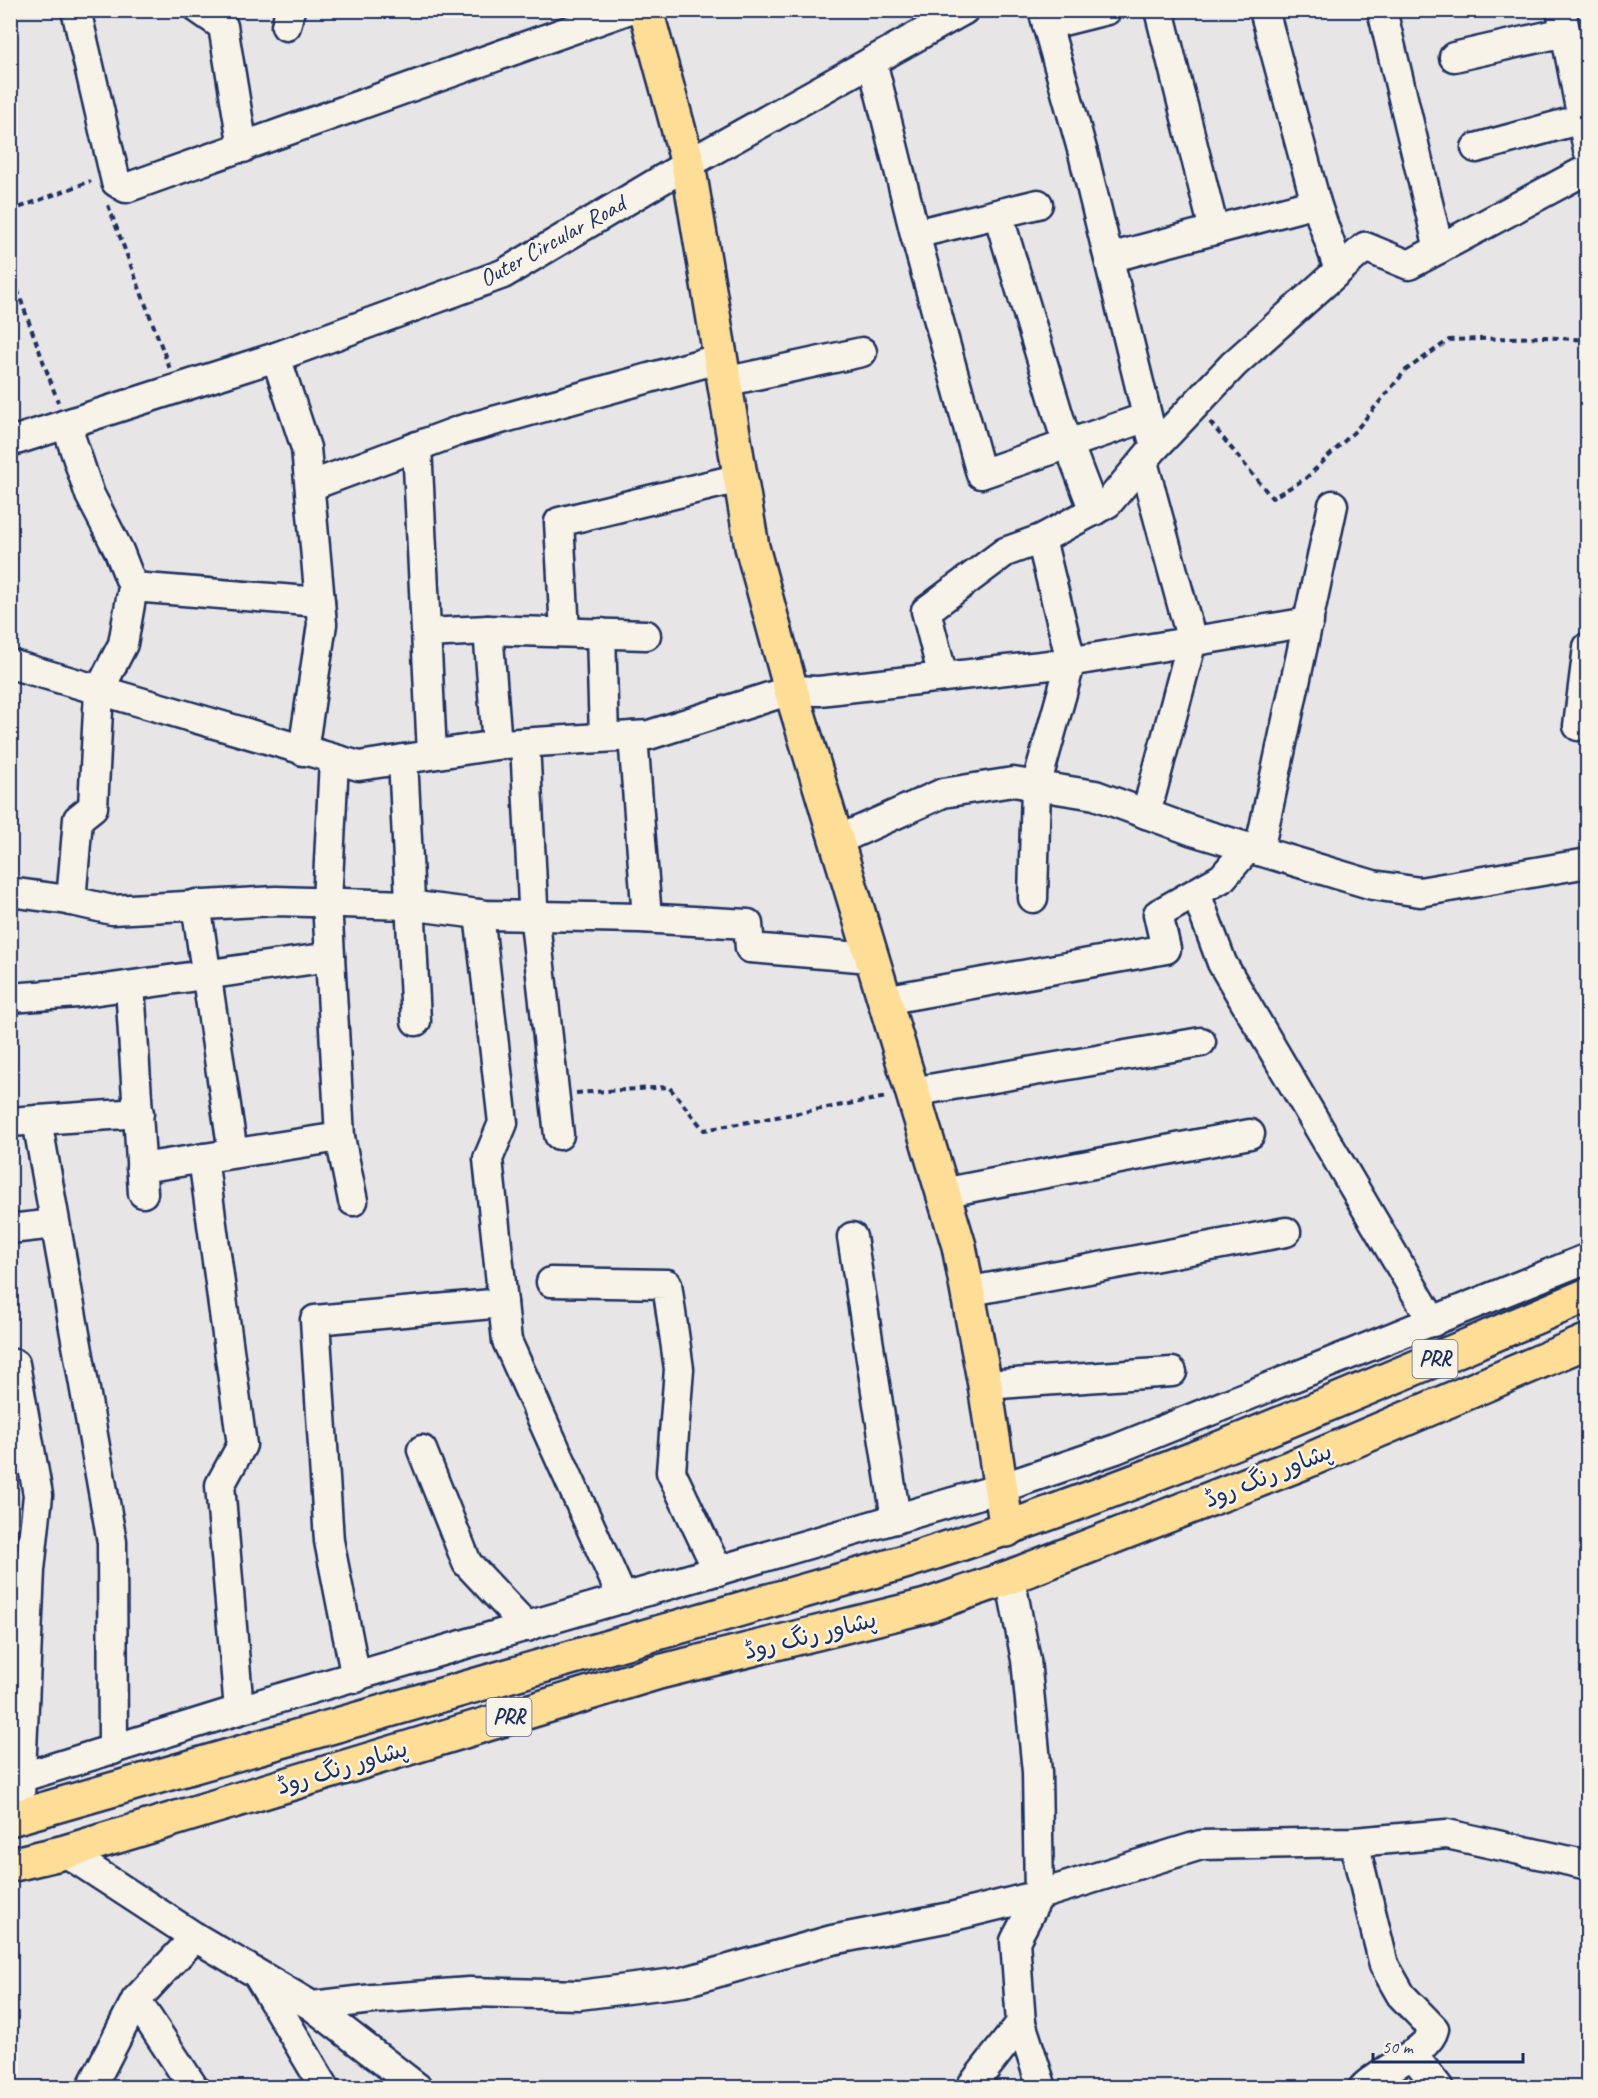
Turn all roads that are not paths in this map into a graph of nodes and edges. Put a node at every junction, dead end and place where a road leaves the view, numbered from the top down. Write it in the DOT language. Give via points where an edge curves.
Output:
graph roads {
  1 [pos="76,10"];
  2 [pos="200,10"];
  3 [pos="627,10"];
  4 [pos="646,10"];
  5 [pos="964,10"];
  6 [pos="1107,10"];
  7 [pos="1159,10"];
  8 [pos="1264,10"];
  9 [pos="1382,10"];
  10 [pos="1045,18"];
  11 [pos="1563,21"];
  12 [pos="1454,57"];
  13 [pos="872,62"];
  14 [pos="1582,119"];
  15 [pos="243,148"];
  16 [pos="1476,148"];
  17 [pos="1587,150"];
  18 [pos="687,164"];
  19 [pos="1587,169"];
  20 [pos="1316,202"];
  21 [pos="1038,204"];
  22 [pos="998,214"];
  23 [pos="1214,230"];
  24 [pos="915,234"];
  25 [pos="1438,249"];
  26 [pos="1109,258"];
  27 [pos="1339,270"];
  28 [pos="862,352"];
  29 [pos="276,357"];
  30 [pos="721,370"];
  31 [pos="1147,417"];
  32 [pos="66,424"];
  33 [pos="10,442"];
  34 [pos="1068,444"];
  35 [pos="417,446"];
  36 [pos="1149,455"];
  37 [pos="740,478"];
  38 [pos="309,486"];
  39 [pos="1334,505"];
  40 [pos="1094,511"];
  41 [pos="1041,539"];
  42 [pos="133,587"];
  43 [pos="320,602"];
  44 [pos="1309,622"];
  45 [pos="488,630"];
  46 [pos="565,632"];
  47 [pos="426,633"];
  48 [pos="601,633"];
  49 [pos="646,635"];
  50 [pos="1192,641"];
  51 [pos="1587,647"];
  52 [pos="1071,661"];
  53 [pos="10,664"];
  54 [pos="943,677"];
  55 [pos="791,690"];
  56 [pos="99,691"];
  57 [pos="1578,726"];
  58 [pos="633,736"];
  59 [pos="604,738"];
  60 [pos="525,743"];
  61 [pos="497,745"];
  62 [pos="303,752"];
  63 [pos="432,754"];
  64 [pos="403,759"];
  65 [pos="334,760"];
  66 [pos="1036,786"];
  67 [pos="1146,814"];
  68 [pos="836,841"];
  69 [pos="1254,849"];
  70 [pos="1587,863"];
  71 [pos="10,892"];
  72 [pos="1196,892"];
  73 [pos="1033,898"];
  74 [pos="71,901"];
  75 [pos="327,903"];
  76 [pos="196,904"];
  77 [pos="408,906"];
  78 [pos="478,914"];
  79 [pos="535,916"];
  80 [pos="647,918"];
  81 [pos="330,957"];
  82 [pos="871,958"];
  83 [pos="208,976"];
  84 [pos="130,986"];
  85 [pos="10,999"];
  86 [pos="884,1000"];
  87 [pos="416,1021"];
  88 [pos="1201,1042"];
  89 [pos="912,1092"];
  90 [pos="139,1113"];
  91 [pos="24,1121"];
  92 [pos="1250,1134"];
  93 [pos="559,1135"];
  94 [pos="340,1137"];
  95 [pos="233,1153"];
  96 [pos="202,1158"];
  97 [pos="942,1193"];
  98 [pos="353,1201"];
  99 [pos="55,1224"];
  100 [pos="10,1229"];
  101 [pos="1286,1232"];
  102 [pos="852,1237"];
  103 [pos="1587,1258"];
  104 [pos="551,1282"];
  105 [pos="966,1292"];
  106 [pos="1587,1295"];
  107 [pos="503,1303"];
  108 [pos="1433,1322"];
  109 [pos="1587,1341"];
  110 [pos="10,1364"];
  111 [pos="1172,1372"];
  112 [pos="985,1385"];
  113 [pos="422,1450"];
  114 [pos="1001,1488"];
  115 [pos="896,1519"];
  116 [pos="1007,1530"];
  117 [pos="718,1571"];
  118 [pos="1010,1577"];
  119 [pos="623,1599"];
  120 [pos="10,1605"];
  121 [pos="526,1627"];
  122 [pos="27,1629"];
  123 [pos="356,1678"];
  124 [pos="239,1710"];
  125 [pos="113,1750"];
  126 [pos="15,1779"];
  127 [pos="15,1817"];
  128 [pos="1354,1842"];
  129 [pos="65,1852"];
  130 [pos="10,1864"];
  131 [pos="1587,1865"];
  132 [pos="1039,1895"];
  133 [pos="195,1937"];
  134 [pos="257,1972"];
  135 [pos="136,2000"];
  136 [pos="312,2006"];
  137 [pos="1022,2023"];
  138 [pos="1412,2054"];
  139 [pos="91,2088"];
  140 [pos="194,2088"];
  141 [pos="325,2088"];
  142 [pos="418,2088"];
  143 [pos="970,2088"];
  144 [pos="1042,2088"];
  145 [pos="1363,2088"];
  146 [pos="1439,2088"];
  1 -- 15 [label="street" via="116,182 126,188 142,184"];
  2 -- 15 [label="street" via="223,26"];
  3 -- 15 [label="street"];
  4 -- 18 [label="main road"];
  5 -- 13 [label="street, Outer Circular Road"];
  6 -- 10 [label="street"];
  7 -- 23 [label="street"];
  8 -- 20 [label="street"];
  9 -- 25 [label="street"];
  10 -- 26 [label="street"];
  11 -- 12 [label="street"];
  11 -- 14 [label="street"];
  13 -- 18 [label="street, Outer Circular Road"];
  13 -- 24 [label="street"];
  14 -- 16 [label="street"];
  14 -- 17 [label="street"];
  18 -- 29 [label="street, Outer Circular Road" via="503,274"];
  18 -- 30 [label="main road"];
  19 -- 25 [label="street"];
  20 -- 23 [label="street"];
  20 -- 27 [label="street"];
  21 -- 22 [label="street"];
  22 -- 24 [label="street"];
  22 -- 34 [label="street"];
  23 -- 26 [label="street"];
  24 -- 34 [label="street" via="981,474"];
  25 -- 27 [label="street" via="1409,265 1365,247"];
  26 -- 31 [label="street"];
  27 -- 36 [label="street" via="1234,364"];
  28 -- 30 [label="street"];
  29 -- 32 [label="street, Outer Circular Road"];
  29 -- 38 [label="street" via="306,448"];
  30 -- 35 [label="street" via="460,430"];
  30 -- 37 [label="main road"];
  31 -- 34 [label="street"];
  31 -- 36 [label="street"];
  32 -- 33 [label="street, Outer Circular Road"];
  32 -- 42 [label="street" via="90,495"];
  34 -- 40 [label="street"];
  35 -- 38 [label="street"];
  35 -- 47 [label="street"];
  36 -- 40 [label="street" via="1108,503"];
  36 -- 50 [label="street"];
  37 -- 46 [label="street" via="559,522"];
  37 -- 55 [label="main road" via="752,546"];
  38 -- 43 [label="street"];
  39 -- 44 [label="street"];
  40 -- 41 [label="street"];
  41 -- 52 [label="street"];
  41 -- 54 [label="street" via="1005,552 926,611"];
  42 -- 43 [label="street"];
  42 -- 56 [label="street" via="123,644"];
  43 -- 62 [label="street" via="322,624"];
  44 -- 50 [label="street"];
  44 -- 69 [label="street"];
  45 -- 46 [label="street"];
  45 -- 47 [label="street"];
  45 -- 61 [label="street"];
  46 -- 48 [label="street"];
  47 -- 63 [label="street"];
  48 -- 49 [label="street"];
  48 -- 59 [label="street"];
  50 -- 52 [label="street"];
  50 -- 67 [label="street"];
  51 -- 57 [label="street"];
  52 -- 54 [label="street"];
  52 -- 66 [label="street"];
  53 -- 56 [label="street"];
  54 -- 55 [label="street" via="819,691"];
  55 -- 58 [label="street" via="649,735"];
  55 -- 68 [label="main road"];
  56 -- 62 [label="street"];
  56 -- 74 [label="street" via="93,807 78,819"];
  58 -- 59 [label="street"];
  58 -- 80 [label="street"];
  59 -- 60 [label="street"];
  60 -- 61 [label="street"];
  60 -- 79 [label="street"];
  61 -- 63 [label="street"];
  62 -- 65 [label="street"];
  63 -- 64 [label="street"];
  64 -- 65 [label="street" via="358,766"];
  64 -- 77 [label="street"];
  65 -- 75 [label="street"];
  66 -- 67 [label="street" via="1095,795"];
  66 -- 68 [label="street" via="1013,782 943,793"];
  66 -- 73 [label="street"];
  67 -- 69 [label="street"];
  68 -- 82 [label="main road"];
  69 -- 70 [label="street" via="1372,885 1420,891"];
  69 -- 72 [label="street" via="1222,878"];
  71 -- 74 [label="street"];
  72 -- 86 [label="street" via="1158,914 1166,949"];
  72 -- 108 [label="street" via="1221,963"];
  74 -- 76 [label="street" via="112,910"];
  75 -- 76 [label="street"];
  75 -- 77 [label="street"];
  75 -- 81 [label="street"];
  76 -- 83 [label="street"];
  77 -- 78 [label="street"];
  77 -- 87 [label="street"];
  78 -- 79 [label="street"];
  78 -- 107 [label="street" via="503,1123 488,1159"];
  79 -- 80 [label="street"];
  79 -- 93 [label="street"];
  80 -- 82 [label="street" via="748,924 750,948"];
  81 -- 83 [label="street"];
  81 -- 94 [label="street"];
  82 -- 86 [label="main road"];
  83 -- 84 [label="street"];
  83 -- 95 [label="street"];
  84 -- 85 [label="street"];
  84 -- 90 [label="street"];
  86 -- 89 [label="main road"];
  88 -- 89 [label="street"];
  89 -- 97 [label="main road"];
  90 -- 91 [label="street"];
  90 -- 96 [label="street" via="142,1180"];
  91 -- 99 [label="street"];
  92 -- 97 [label="street"];
  94 -- 95 [label="street"];
  94 -- 98 [label="street"];
  95 -- 96 [label="street"];
  96 -- 124 [label="street" via="242,1445 220,1485"];
  97 -- 105 [label="main road" via="959,1246"];
  99 -- 100 [label="street"];
  99 -- 125 [label="street" via="112,1542"];
  101 -- 105 [label="street"];
  102 -- 115 [label="street"];
  103 -- 108 [label="street"];
  104 -- 117 [label="street" via="667,1284 679,1369 671,1472"];
  105 -- 112 [label="main road"];
  106 -- 116 [label="main road, پشاور رنگ روڈ / PRR" via="1131,1484"];
  107 -- 119 [label="street" via="507,1341"];
  107 -- 123 [label="street" via="315,1320 329,1541"];
  108 -- 114 [label="street" via="1116,1449"];
  109 -- 118 [label="main road, پشاور رنگ روڈ / PRR" via="1302,1463"];
  110 -- 122 [label="street" via="15,1364 38,1495"];
  111 -- 112 [label="street"];
  112 -- 114 [label="main road"];
  113 -- 121 [label="street" via="467,1563"];
  114 -- 115 [label="street"];
  114 -- 116 [label="main road"];
  115 -- 117 [label="street"];
  116 -- 127 [label="main road, پشاور رنگ روڈ / PRR"];
  117 -- 119 [label="street"];
  118 -- 129 [label="main road, پشاور رنگ روڈ / PRR" via="926,1606 648,1676"];
  118 -- 132 [label="street" via="1026,1660 1037,1772"];
  119 -- 121 [label="street"];
  120 -- 122 [label="street"];
  121 -- 123 [label="street"];
  122 -- 126 [label="street"];
  123 -- 124 [label="street"];
  124 -- 125 [label="street"];
  125 -- 126 [label="street"];
  126 -- 127 [label="street"];
  128 -- 131 [label="street" via="1447,1834"];
  128 -- 132 [label="street" via="1201,1845"];
  128 -- 138 [label="street" via="1384,1965 1401,1995 1434,2029"];
  129 -- 130 [label="main road, پشاور رنگ روڈ / PRR"];
  129 -- 133 [label="street"];
  132 -- 136 [label="street" via="832,1940 683,1982 579,1995 469,1992"];
  132 -- 137 [label="street" via="1015,1941"];
  133 -- 134 [label="street"];
  133 -- 135 [label="street"];
  134 -- 136 [label="street"];
  134 -- 141 [label="street"];
  135 -- 139 [label="street"];
  135 -- 140 [label="street"];
  136 -- 142 [label="street"];
  137 -- 143 [label="street"];
  137 -- 144 [label="street"];
  138 -- 145 [label="street"];
  138 -- 146 [label="street"];
}
